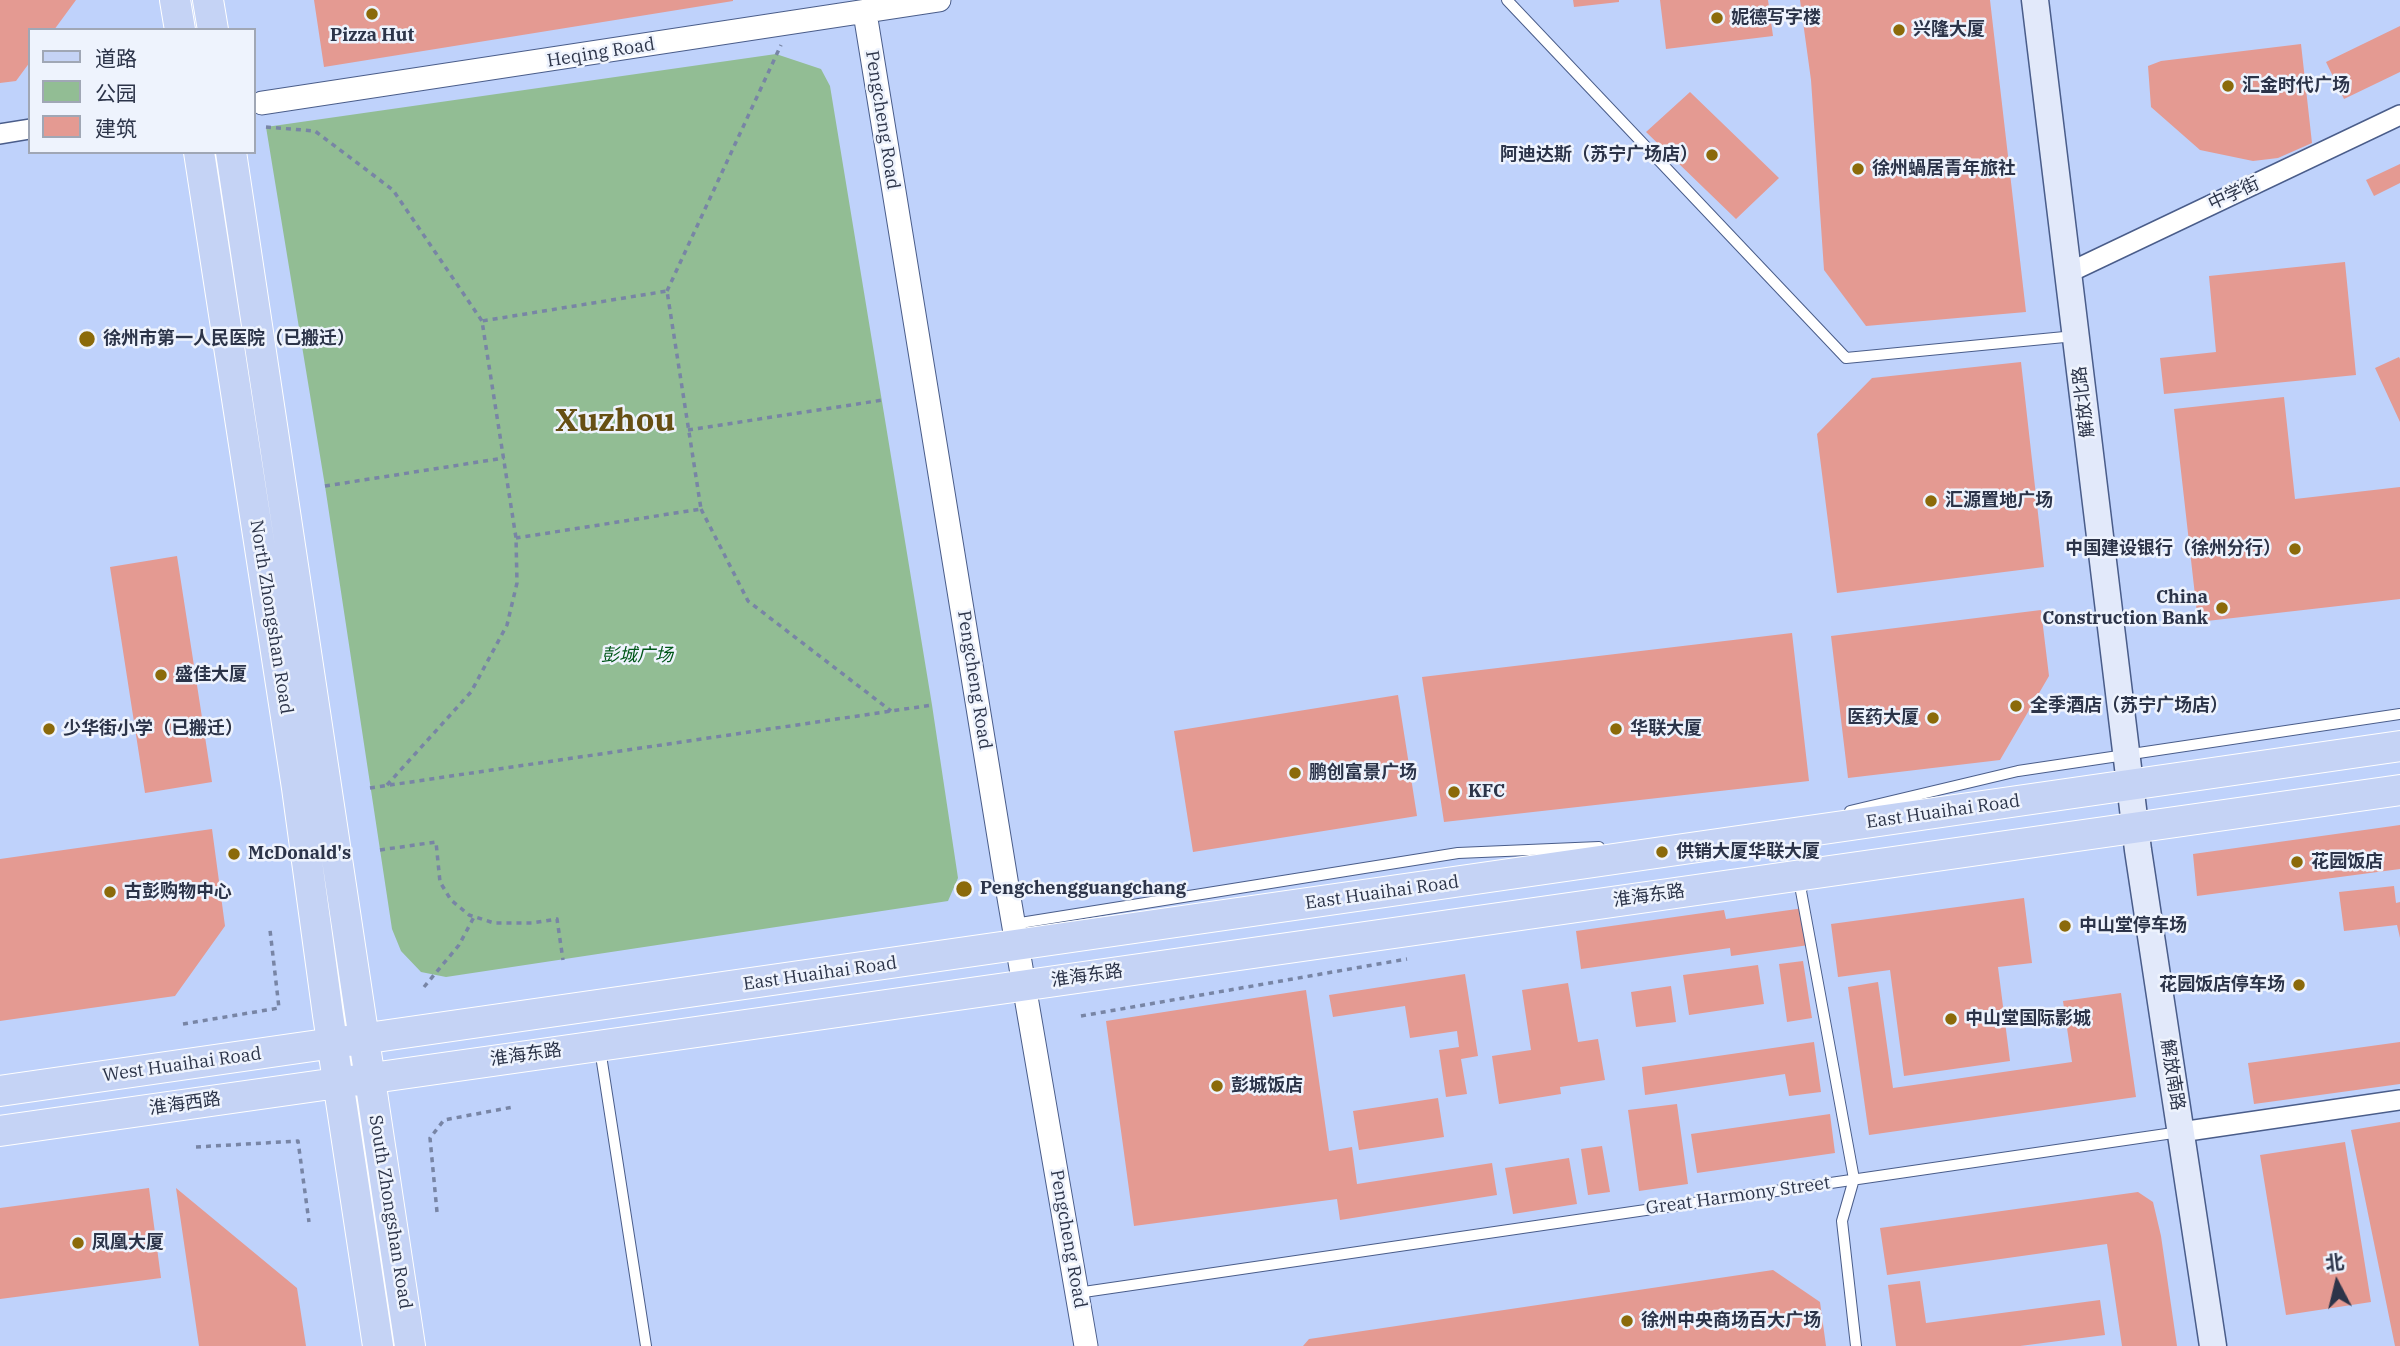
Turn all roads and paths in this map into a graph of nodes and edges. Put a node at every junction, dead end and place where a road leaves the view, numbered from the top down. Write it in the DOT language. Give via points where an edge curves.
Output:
graph roads {
  1 [pos="175,0"];
  2 [pos="208,0"];
  3 [pos="939,0"];
  4 [pos="1507,0"];
  5 [pos="2035,0"];
  6 [pos="865,13"];
  7 [pos="782,26"];
  8 [pos="180,28"];
  9 [pos="213,28"];
  10 [pos="258,103"];
  11 [pos="2400,116"];
  12 [pos="266,127"];
  13 [pos="28,129"];
  14 [pos="0,134"];
  15 [pos="199,154"];
  16 [pos="232,154"];
  17 [pos="2068,273"];
  18 [pos="667,291"];
  19 [pos="482,321"];
  20 [pos="2076,336"];
  21 [pos="883,400"];
  22 [pos="688,430"];
  23 [pos="504,458"];
  24 [pos="325,486"];
  25 [pos="701,509"];
  26 [pos="516,538"];
  27 [pos="932,705"];
  28 [pos="891,711"];
  29 [pos="2400,714"];
  30 [pos="2400,746"];
  31 [pos="2127,755"];
  32 [pos="387,785"];
  33 [pos="370,788"];
  34 [pos="2400,790"];
  35 [pos="2133,806"];
  36 [pos="1839,814"];
  37 [pos="1613,847"];
  38 [pos="380,850"];
  39 [pos="1806,874"];
  40 [pos="474,917"];
  41 [pos="270,930"];
  42 [pos="1015,934"];
  43 [pos="563,960"];
  44 [pos="1024,985"];
  45 [pos="424,986"];
  46 [pos="183,1024"];
  47 [pos="363,1039"];
  48 [pos="332,1044"];
  49 [pos="599,1045"];
  50 [pos="369,1078"];
  51 [pos="338,1082"];
  52 [pos="0,1091"];
  53 [pos="2400,1100"];
  54 [pos="513,1107"];
  55 [pos="0,1130"];
  56 [pos="2181,1132"];
  57 [pos="196,1147"];
  58 [pos="1854,1180"];
  59 [pos="437,1212"];
  60 [pos="309,1222"];
  61 [pos="1077,1293"];
  62 [pos="379,1346"];
  63 [pos="410,1346"];
  64 [pos="646,1346"];
  65 [pos="1086,1346"];
  66 [pos="1856,1346"];
  67 [pos="2213,1346"];
  1 -- 8 [label="main road"];
  2 -- 9 [label="main road"];
  3 -- 6 [label="street, Heqing Road"];
  4 -- 20 [label="lane" via="1846,358"];
  5 -- 17 [label="main road, 解放北路"];
  6 -- 7 [label="street, Heqing Road"];
  6 -- 42 [label="street, Pengcheng Road"];
  7 -- 10 [label="street, Heqing Road"];
  7 -- 18 [label="path" via="782,42"];
  11 -- 17 [label="street, 中学街"];
  12 -- 19 [label="path" via="315,131 393,190"];
  13 -- 14 [label="street"];
  15 -- 48 [label="main road, North Zhongshan Road"];
  16 -- 47 [label="main road, North Zhongshan Road"];
  17 -- 20 [label="main road, 解放北路"];
  18 -- 19 [label="path"];
  18 -- 22 [label="path"];
  19 -- 23 [label="path"];
  20 -- 31 [label="main road, 解放北路"];
  21 -- 22 [label="path"];
  22 -- 25 [label="path"];
  23 -- 24 [label="path"];
  23 -- 26 [label="path"];
  25 -- 26 [label="path"];
  25 -- 28 [label="path" via="748,601"];
  26 -- 32 [label="path" via="517,583 507,625 471,692"];
  27 -- 28 [label="path"];
  28 -- 32 [label="path"];
  29 -- 31 [label="lane"];
  30 -- 35 [label="main road, East Huaihai Road"];
  31 -- 35 [label="main road, 解放北路"];
  31 -- 36 [label="lane" via="2018,771"];
  32 -- 33 [label="path"];
  34 -- 35 [label="main road, East Huaihai Road"];
  35 -- 39 [label="main road, East Huaihai Road"];
  35 -- 42 [label="main road, East Huaihai Road"];
  35 -- 56 [label="main road, 解放南路"];
  37 -- 42 [label="lane" via="1458,853"];
  38 -- 40 [label="path" via="436,842 440,882 451,900"];
  39 -- 44 [label="main road, 淮海东路"];
  39 -- 58 [label="lane" via="1801,891"];
  40 -- 43 [label="path" via="494,923 557,919"];
  40 -- 45 [label="path" via="459,945"];
  41 -- 46 [label="path" via="279,1008"];
  42 -- 44 [label="street, Pengcheng Road"];
  42 -- 47 [label="main road, East Huaihai Road"];
  44 -- 49 [label="main road, 淮海东路"];
  44 -- 61 [label="street, Pengcheng Road"];
  47 -- 48 [label="main road, West Huaihai Road"];
  47 -- 50 [label="main road, North Zhongshan Road"];
  48 -- 51 [label="main road, North Zhongshan Road"];
  48 -- 52 [label="main road, West Huaihai Road"];
  49 -- 50 [label="main road, 淮海东路"];
  49 -- 64 [label="lane"];
  50 -- 51 [label="main road, 淮海西路"];
  50 -- 63 [label="main road, South Zhongshan Road"];
  51 -- 55 [label="main road, 淮海西路"];
  51 -- 62 [label="main road, South Zhongshan Road"];
  53 -- 56 [label="street, Great Harmony Street"];
  54 -- 59 [label="path" via="444,1120 430,1138"];
  56 -- 58 [label="lane, Great Harmony Street"];
  56 -- 67 [label="main road, 解放南路"];
  57 -- 60 [label="path" via="298,1141"];
  58 -- 61 [label="lane, Great Harmony Street"];
  58 -- 66 [label="lane" via="1842,1221"];
  61 -- 65 [label="street, Pengcheng Road"];
}
